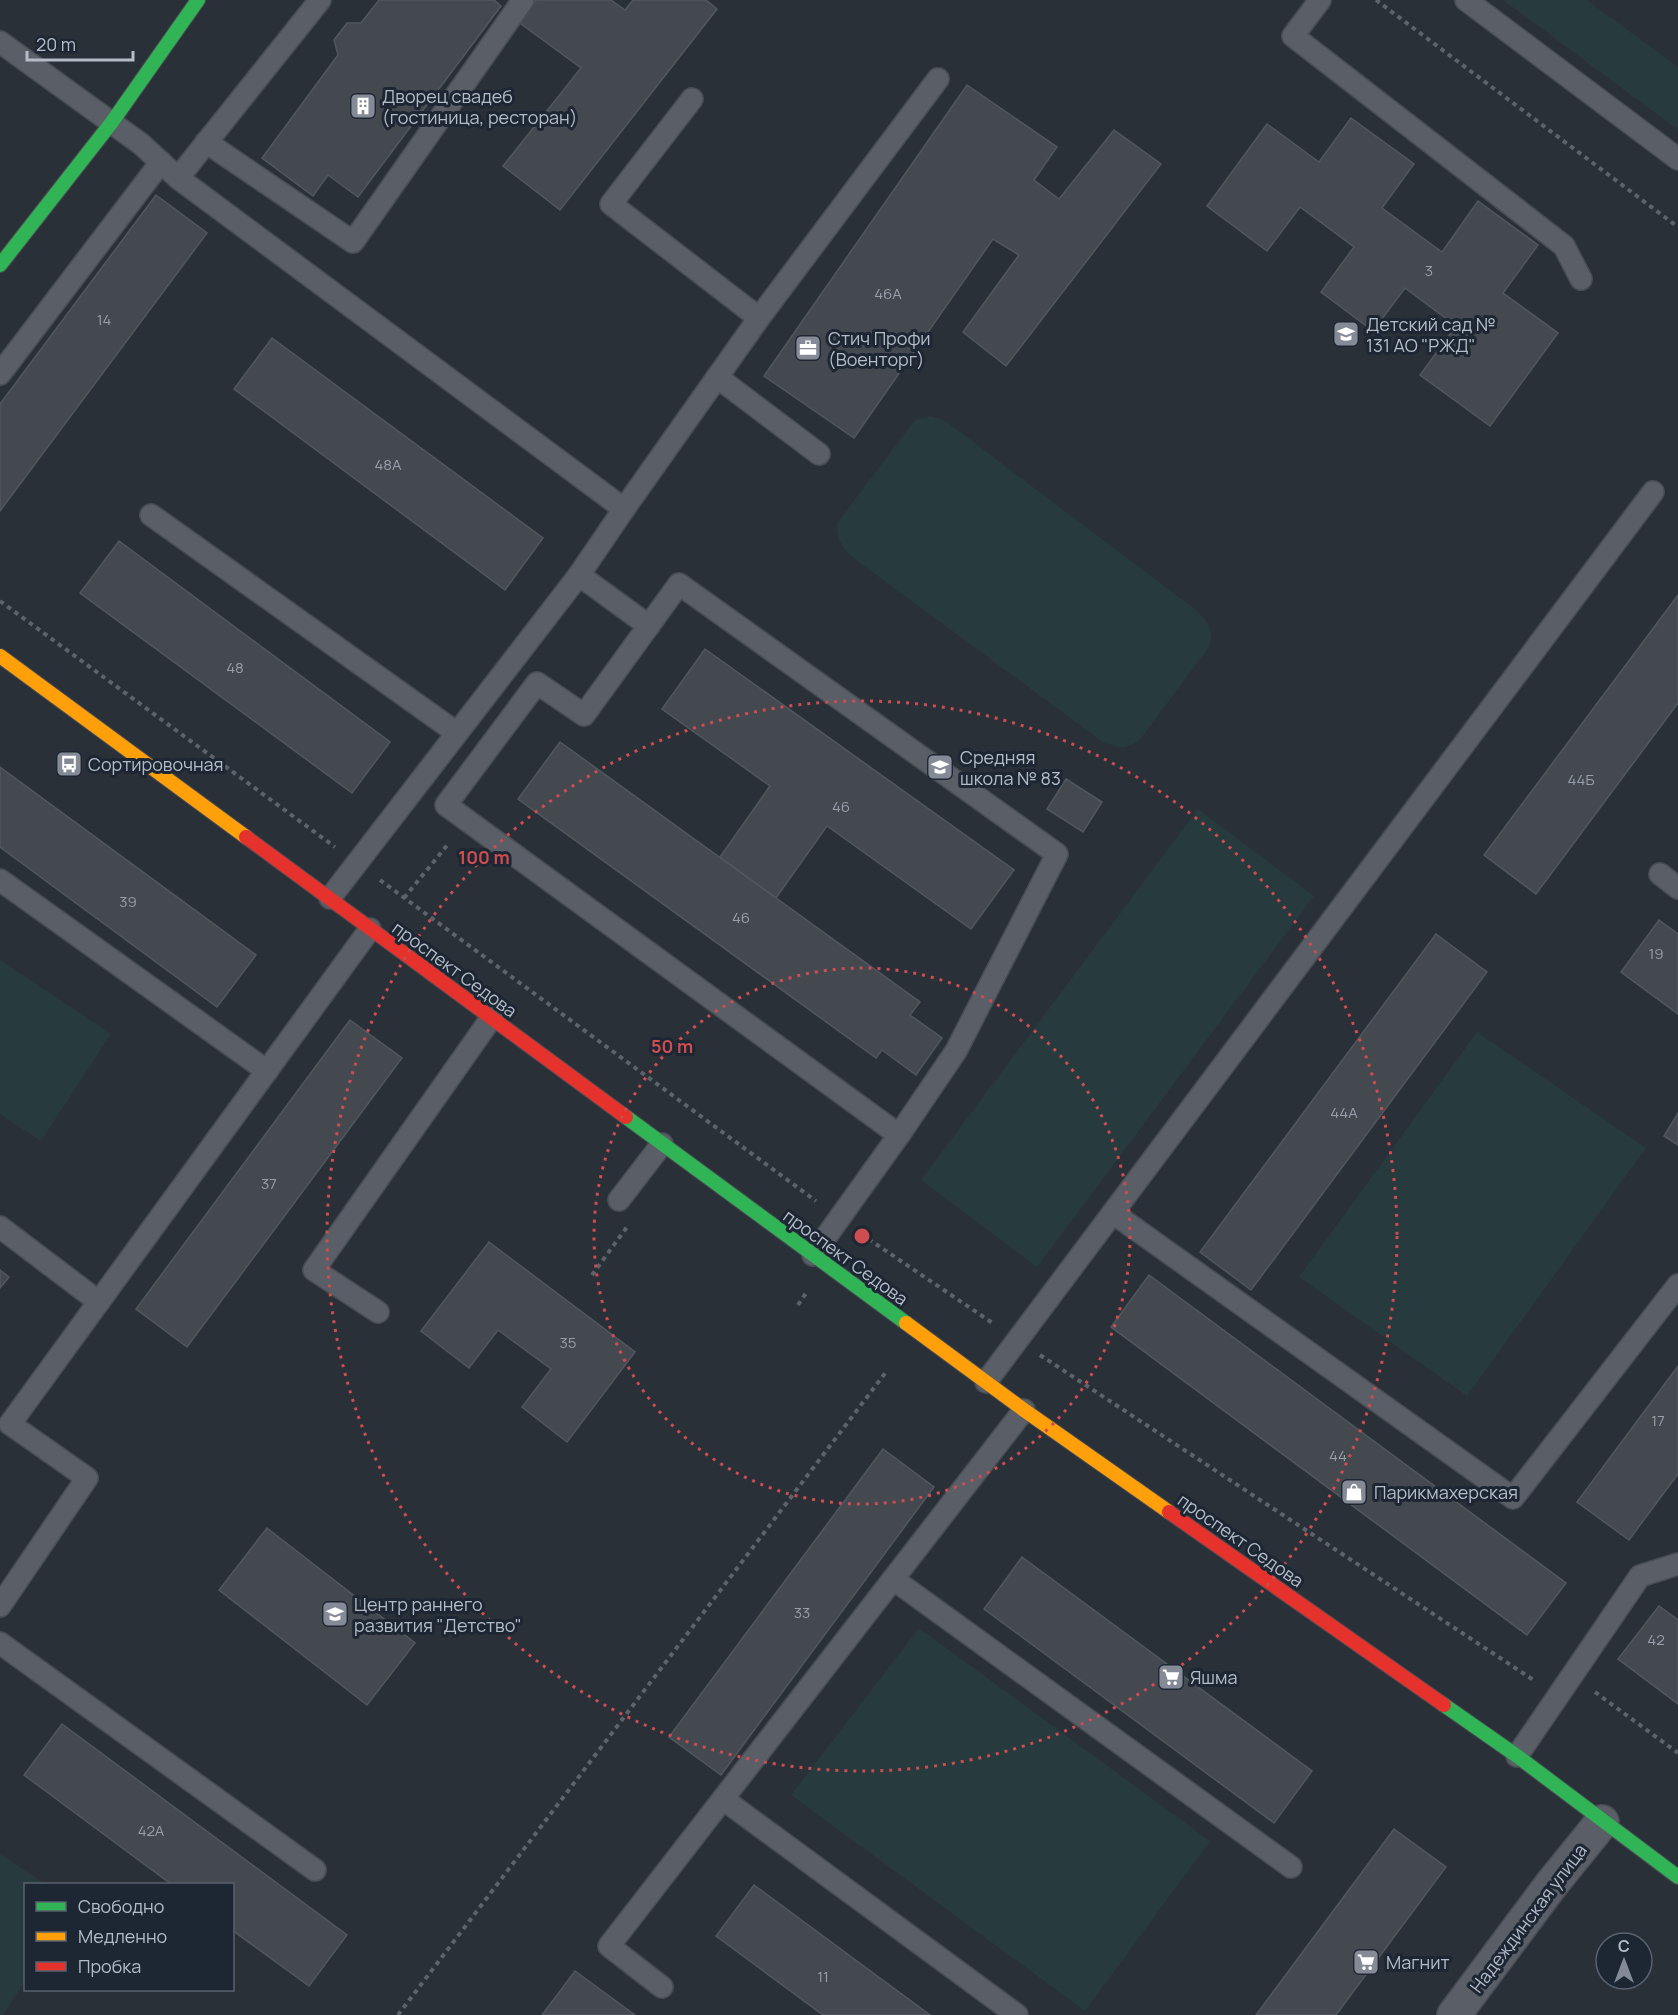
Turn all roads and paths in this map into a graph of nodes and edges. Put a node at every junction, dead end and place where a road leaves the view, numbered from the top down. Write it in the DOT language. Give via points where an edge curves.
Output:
graph roads {
  1 [pos="198,0"];
  2 [pos="320,0"];
  3 [pos="523,0"];
  4 [pos="1320,0"];
  5 [pos="1376,0"];
  6 [pos="1466,0"];
  7 [pos="0,42"];
  8 [pos="938,80"];
  9 [pos="692,99"];
  10 [pos="112,122"];
  11 [pos="206,142"];
  12 [pos="1678,159"];
  13 [pos="161,162"];
  14 [pos="178,178"];
  15 [pos="1678,227"];
  16 [pos="0,265"];
  17 [pos="1581,279"];
  18 [pos="759,318"];
  19 [pos="0,374"];
  20 [pos="717,377"];
  21 [pos="819,454"];
  22 [pos="1653,492"];
  23 [pos="624,508"];
  24 [pos="151,515"];
  25 [pos="579,575"];
  26 [pos="0,601"];
  27 [pos="649,626"];
  28 [pos="0,656"];
  29 [pos="457,733"];
  30 [pos="357,863"];
  31 [pos="1660,874"];
  32 [pos="0,880"];
  33 [pos="1678,888"];
  34 [pos="330,898"];
  35 [pos="370,929"];
  36 [pos="492,1017"];
  37 [pos="267,1071"];
  38 [pos="898,1135"];
  39 [pos="662,1144"];
  40 [pos="619,1200"];
  41 [pos="1113,1213"];
  42 [pos="839,1218"];
  43 [pos="632,1221"];
  44 [pos="0,1227"];
  45 [pos="813,1255"];
  46 [pos="592,1275"];
  47 [pos="1678,1285"];
  48 [pos="99,1302"];
  49 [pos="378,1312"];
  50 [pos="1017,1340"];
  51 [pos="886,1372"];
  52 [pos="986,1382"];
  53 [pos="1024,1410"];
  54 [pos="1678,1564"];
  55 [pos="893,1579"];
  56 [pos="0,1606"];
  57 [pos="0,1643"];
  58 [pos="1566,1687"];
  59 [pos="1678,1753"];
  60 [pos="1517,1756"];
  61 [pos="723,1799"];
  62 [pos="1602,1822"];
  63 [pos="1291,1867"];
  64 [pos="315,1870"];
  65 [pos="1678,1877"];
  66 [pos="662,1987"];
  67 [pos="398,2015"];
  68 [pos="1017,2015"];
  69 [pos="1454,2015"];
  1 -- 10 [label="street"];
  2 -- 11 [label="lane"];
  3 -- 11 [label="lane" via="353,242"];
  4 -- 17 [label="lane" via="1293,36 1564,246"];
  5 -- 15 [label="path"];
  6 -- 12 [label="lane"];
  7 -- 10 [label="lane"];
  8 -- 18 [label="lane"];
  9 -- 18 [label="lane" via="611,204"];
  10 -- 13 [label="lane"];
  10 -- 16 [label="street"];
  11 -- 14 [label="lane"];
  13 -- 14 [label="lane"];
  13 -- 19 [label="lane"];
  14 -- 23 [label="lane"];
  18 -- 20 [label="lane"];
  20 -- 21 [label="lane"];
  20 -- 23 [label="lane"];
  22 -- 41 [label="lane"];
  23 -- 25 [label="lane"];
  24 -- 29 [label="lane"];
  25 -- 27 [label="lane"];
  25 -- 29 [label="lane"];
  26 -- 30 [label="path"];
  27 -- 38 [label="lane" via="679,584 1057,854 956,1051"];
  27 -- 38 [label="lane" via="584,715 537,682 446,805"];
  28 -- 34 [label="street, проспект Седова"];
  29 -- 30 [label="lane"];
  30 -- 34 [label="lane"];
  30 -- 42 [label="path"];
  31 -- 33 [label="lane"];
  32 -- 37 [label="lane"];
  34 -- 35 [label="street, проспект Седова"];
  35 -- 36 [label="street, проспект Седова"];
  35 -- 37 [label="lane"];
  36 -- 39 [label="street, проспект Седова"];
  36 -- 49 [label="lane" via="314,1270"];
  37 -- 48 [label="lane"];
  38 -- 42 [label="lane"];
  39 -- 40 [label="lane"];
  39 -- 45 [label="street, проспект Седова"];
  41 -- 47 [label="lane" via="1513,1498"];
  41 -- 50 [label="lane"];
  42 -- 45 [label="lane"];
  42 -- 50 [label="path"];
  43 -- 46 [label="path"];
  44 -- 48 [label="lane"];
  45 -- 52 [label="street, проспект Седова"];
  48 -- 56 [label="lane" via="10,1424 87,1478"];
  50 -- 52 [label="lane"];
  50 -- 58 [label="path" via="1545,1687"];
  51 -- 67 [label="path"];
  52 -- 53 [label="street, проспект Седова"];
  53 -- 55 [label="lane"];
  53 -- 60 [label="street, проспект Седова"];
  54 -- 58 [label="lane" via="1640,1576"];
  55 -- 61 [label="lane"];
  55 -- 63 [label="lane"];
  57 -- 64 [label="lane"];
  58 -- 59 [label="path" via="1586,1686"];
  58 -- 60 [label="lane"];
  60 -- 62 [label="street, проспект Седова"];
  61 -- 66 [label="lane" via="609,1947"];
  61 -- 68 [label="lane"];
  62 -- 65 [label="street, проспект Седова"];
  62 -- 69 [label="street, Надеждинская улица"];
}
